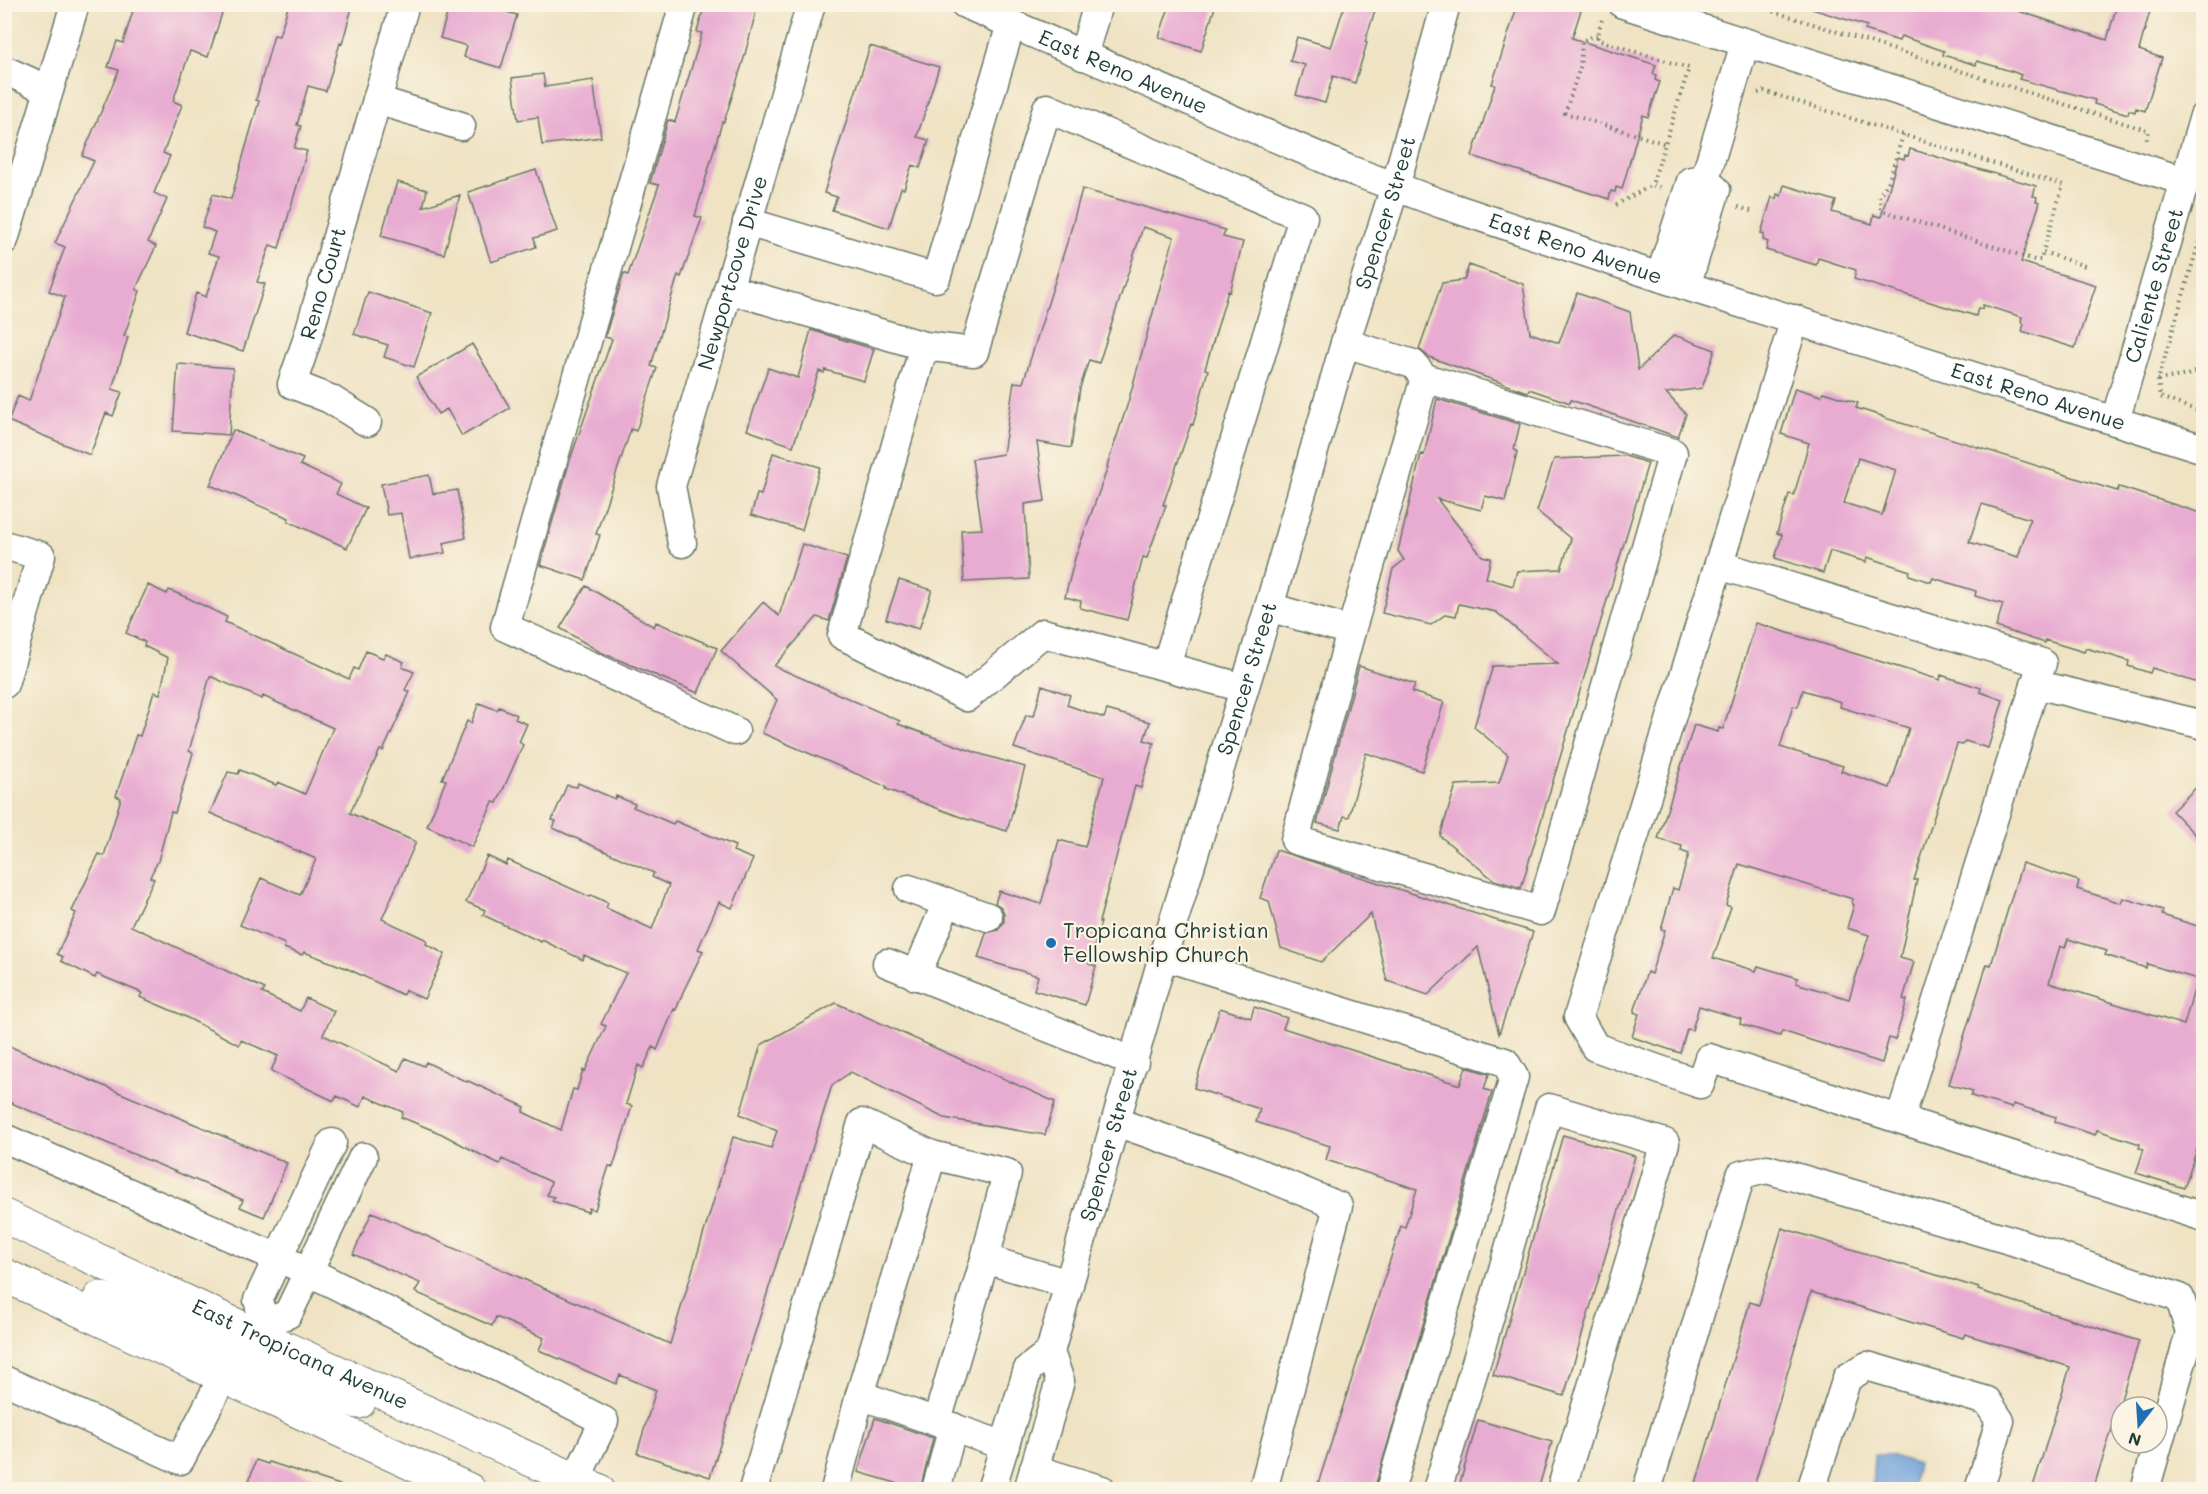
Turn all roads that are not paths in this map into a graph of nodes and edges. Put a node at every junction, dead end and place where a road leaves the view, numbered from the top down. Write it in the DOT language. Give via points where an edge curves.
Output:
graph roads {
  1 [pos="75,4"];
  2 [pos="405,4"];
  3 [pos="684,4"];
  4 [pos="811,4"];
  5 [pos="965,4"];
  6 [pos="1098,4"];
  7 [pos="1446,4"];
  8 [pos="1613,10"];
  9 [pos="1011,24"];
  10 [pos="1745,43"];
  11 [pos="1083,56"];
  12 [pos="4,70"];
  13 [pos="50,90"];
  14 [pos="377,100"];
  15 [pos="2204,116"];
  16 [pos="461,126"];
  17 [pos="2184,181"];
  18 [pos="1395,187"];
  19 [pos="747,222"];
  20 [pos="4,240"];
  21 [pos="1673,281"];
  22 [pos="728,289"];
  23 [pos="1795,319"];
  24 [pos="1345,343"];
  25 [pos="924,346"];
  26 [pos="1425,378"];
  27 [pos="2115,421"];
  28 [pos="367,422"];
  29 [pos="2204,449"];
  30 [pos="682,543"];
  31 [pos="4,545"];
  32 [pos="1719,565"];
  33 [pos="1269,607"];
  34 [pos="1351,631"];
  35 [pos="1166,666"];
  36 [pos="4,684"];
  37 [pos="2035,684"];
  38 [pos="1244,688"];
  39 [pos="2204,725"];
  40 [pos="735,731"];
  41 [pos="909,889"];
  42 [pos="947,902"];
  43 [pos="988,917"];
  44 [pos="1163,956"];
  45 [pos="887,963"];
  46 [pos="916,976"];
  47 [pos="1134,1062"];
  48 [pos="1900,1119"];
  49 [pos="1116,1122"];
  50 [pos="4,1138"];
  51 [pos="332,1143"];
  52 [pos="932,1155"];
  53 [pos="363,1157"];
  54 [pos="4,1216"];
  55 [pos="2204,1217"];
  56 [pos="277,1257"];
  57 [pos="985,1259"];
  58 [pos="308,1270"];
  59 [pos="16,1280"];
  60 [pos="1069,1284"];
  61 [pos="267,1334"];
  62 [pos="1050,1352"];
  63 [pos="224,1377"];
  64 [pos="4,1380"];
  65 [pos="860,1395"];
  66 [pos="431,1415"];
  67 [pos="945,1424"];
  68 [pos="1005,1446"];
  69 [pos="1031,1479"];
  70 [pos="587,1484"];
  71 [pos="755,1489"];
  72 [pos="469,1490"];
  73 [pos="835,1490"];
  74 [pos="936,1490"];
  75 [pos="991,1490"];
  76 [pos="1102,1490"];
  77 [pos="1263,1490"];
  78 [pos="1390,1490"];
  79 [pos="1437,1490"];
  80 [pos="1561,1490"];
  81 [pos="1647,1490"];
  82 [pos="1811,1490"];
  83 [pos="1979,1490"];
  84 [pos="2145,1490"];
  1 -- 13 [label="street"];
  2 -- 14 [label="street, Reno Court"];
  3 -- 40 [label="street" via="505,627"];
  4 -- 19 [label="street, Newportcove Drive"];
  5 -- 9 [label="street, East Reno Avenue"];
  6 -- 11 [label="street"];
  7 -- 18 [label="street, Spencer Street"];
  8 -- 10 [label="street"];
  9 -- 11 [label="street, East Reno Avenue"];
  9 -- 19 [label="street" via="936,278"];
  10 -- 17 [label="street"];
  10 -- 21 [label="street" via="1696,187 1716,190"];
  11 -- 18 [label="street, East Reno Avenue"];
  12 -- 13 [label="street"];
  13 -- 20 [label="street"];
  14 -- 16 [label="street"];
  14 -- 28 [label="street, Reno Court" via="292,384 330,399"];
  15 -- 17 [label="street, Caliente Street"];
  17 -- 27 [label="street, Caliente Street"];
  18 -- 21 [label="street, East Reno Avenue"];
  18 -- 24 [label="street, Spencer Street"];
  19 -- 22 [label="street, Newportcove Drive"];
  21 -- 23 [label="street, East Reno Avenue"];
  22 -- 25 [label="street"];
  22 -- 30 [label="street, Newportcove Drive" via="671,486"];
  23 -- 27 [label="street, East Reno Avenue"];
  23 -- 32 [label="street"];
  24 -- 26 [label="street" via="1413,364"];
  24 -- 33 [label="street, Spencer Street"];
  25 -- 35 [label="street" via="842,635 967,697 1043,633"];
  25 -- 35 [label="street" via="974,352 1047,108 1303,217"];
  26 -- 34 [label="street"];
  26 -- 34 [label="street" via="1673,453 1541,911 1295,840"];
  27 -- 29 [label="street, East Reno Avenue"];
  31 -- 36 [label="street" via="41,556"];
  32 -- 37 [label="street" via="2042,663"];
  32 -- 48 [label="street" via="1578,1017 1595,1047 1700,1084 1708,1058"];
  33 -- 34 [label="street"];
  33 -- 38 [label="street, Spencer Street"];
  35 -- 38 [label="street"];
  37 -- 39 [label="street"];
  37 -- 48 [label="street"];
  38 -- 44 [label="street, Spencer Street"];
  41 -- 42 [label="street"];
  42 -- 43 [label="street"];
  42 -- 46 [label="street"];
  44 -- 47 [label="street, Spencer Street"];
  44 -- 78 [label="street" via="1504,1062 1514,1077"];
  45 -- 46 [label="street"];
  46 -- 47 [label="street"];
  47 -- 49 [label="street, Spencer Street"];
  48 -- 55 [label="street"];
  49 -- 60 [label="street, Spencer Street"];
  49 -- 77 [label="street" via="1237,1164 1338,1206"];
  50 -- 56 [label="street"];
  51 -- 56 [label="street"];
  52 -- 57 [label="street" via="1007,1173"];
  52 -- 65 [label="street"];
  52 -- 71 [label="street" via="862,1123"];
  53 -- 58 [label="street"];
  54 -- 61 [label="main road, East Tropicana Avenue"];
  56 -- 58 [label="street"];
  56 -- 61 [label="street" via="258,1300"];
  57 -- 60 [label="street"];
  57 -- 67 [label="street"];
  58 -- 61 [label="street" via="288,1314"];
  58 -- 70 [label="street" via="604,1421"];
  59 -- 61 [label="main road" via="102,1298 206,1341 235,1348 253,1349"];
  59 -- 63 [label="main road"];
  60 -- 62 [label="street, Spencer Street"];
  61 -- 66 [label="main road, East Tropicana Avenue"];
  62 -- 68 [label="street" via="1028,1369"];
  62 -- 69 [label="street" via="1060,1381"];
  63 -- 64 [label="street" via="180,1460"];
  63 -- 66 [label="main road" via="231,1371 245,1369 267,1371 354,1401"];
  63 -- 72 [label="main road"];
  65 -- 67 [label="street"];
  65 -- 73 [label="street"];
  66 -- 70 [label="main road, East Tropicana Avenue"];
  67 -- 68 [label="street"];
  67 -- 74 [label="street"];
  68 -- 75 [label="street"];
  69 -- 76 [label="street"];
  79 -- 80 [label="street" via="1549,1108 1665,1143"];
  81 -- 84 [label="street" via="1741,1175 1767,1169 2013,1241 2180,1298 2190,1333"];
  82 -- 83 [label="street" via="1847,1378 1867,1366 1987,1401 2000,1421"];
}
